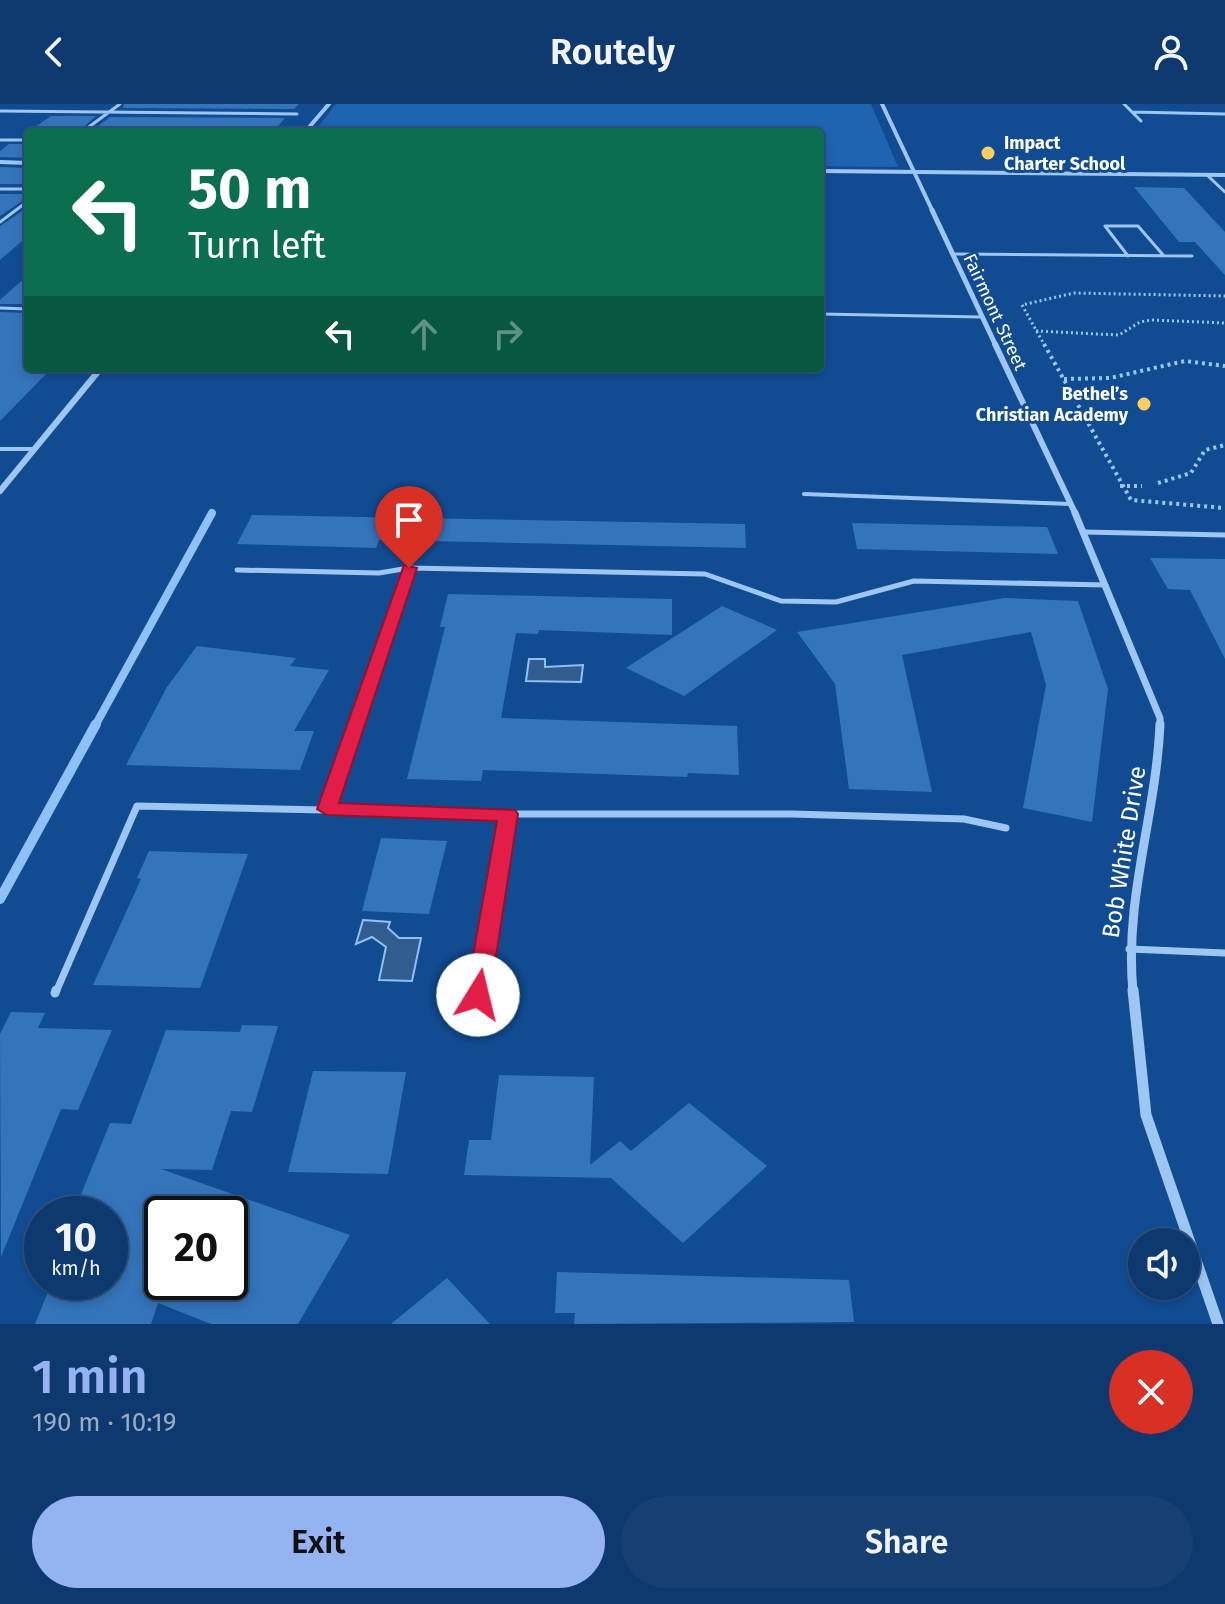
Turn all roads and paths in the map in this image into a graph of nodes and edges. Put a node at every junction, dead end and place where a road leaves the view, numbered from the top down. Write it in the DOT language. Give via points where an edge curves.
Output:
graph roads {
  1 [pos="120,104"];
  2 [pos="329,104"];
  3 [pos="882,104"];
  4 [pos="1124,104"];
  5 [pos="0,111"];
  6 [pos="109,112"];
  7 [pos="1132,112"];
  8 [pos="297,114"];
  9 [pos="1225,114"];
  10 [pos="1141,121"];
  11 [pos="87,128"];
  12 [pos="308,128"];
  13 [pos="0,140"];
  14 [pos="24,140"];
  15 [pos="0,162"];
  16 [pos="24,163"];
  17 [pos="824,171"];
  18 [pos="914,172"];
  19 [pos="1207,175"];
  20 [pos="1225,175"];
  21 [pos="0,189"];
  22 [pos="24,189"];
  23 [pos="1223,189"];
  24 [pos="24,204"];
  25 [pos="0,222"];
  26 [pos="952,254"];
  27 [pos="1128,256"];
  28 [pos="1164,256"];
  29 [pos="1192,256"];
  30 [pos="1225,296"];
  31 [pos="0,308"];
  32 [pos="24,309"];
  33 [pos="824,314"];
  34 [pos="981,317"];
  35 [pos="1225,323"];
  36 [pos="1036,331"];
  37 [pos="1225,366"];
  38 [pos="98,372"];
  39 [pos="1064,379"];
  40 [pos="1225,445"];
  41 [pos="0,449"];
  42 [pos="31,449"];
  43 [pos="1158,483"];
  44 [pos="1120,486"];
  45 [pos="1142,486"];
  46 [pos="0,491"];
  47 [pos="804,494"];
  48 [pos="1071,504"];
  49 [pos="1225,508"];
  50 [pos="1084,532"];
  51 [pos="1225,535"];
  52 [pos="409,568"];
  53 [pos="237,570"];
  54 [pos="1106,585"];
  55 [pos="327,809"];
  56 [pos="508,814"];
  57 [pos="1006,828"];
  58 [pos="1129,949"];
  59 [pos="1225,953"];
  60 [pos="55,993"];
  61 [pos="478,995"];
  62 [pos="1218,1324"];
  1 -- 6 [label="lane"];
  2 -- 12 [label="street"];
  3 -- 18 [label="street, Fairmont Street"];
  4 -- 7 [label="lane"];
  5 -- 6 [label="lane"];
  6 -- 8 [label="lane"];
  6 -- 11 [label="lane"];
  7 -- 9 [label="lane"];
  7 -- 10 [label="lane"];
  13 -- 14 [label="lane"];
  15 -- 16 [label="street"];
  17 -- 18 [label="street"];
  18 -- 19 [label="street"];
  18 -- 26 [label="street, Fairmont Street"];
  19 -- 20 [label="street"];
  19 -- 23 [label="lane"];
  21 -- 22 [label="lane"];
  24 -- 25 [label="lane"];
  26 -- 27 [label="lane"];
  26 -- 34 [label="street, Fairmont Street"];
  27 -- 28 [label="lane"];
  27 -- 28 [label="lane" via="1105,226 1138,226"];
  28 -- 29 [label="lane"];
  30 -- 36 [label="path" via="1039,297 1022,305"];
  31 -- 32 [label="lane"];
  33 -- 34 [label="lane"];
  34 -- 48 [label="street, Fairmont Street"];
  35 -- 36 [label="path" via="1151,320 1119,335"];
  36 -- 39 [label="path"];
  37 -- 39 [label="path" via="1185,361 1110,378"];
  38 -- 42 [label="street"];
  39 -- 44 [label="path"];
  40 -- 43 [label="path" via="1205,450 1191,473"];
  41 -- 42 [label="lane"];
  42 -- 46 [label="street"];
  44 -- 45 [label="path"];
  44 -- 49 [label="path" via="1131,500"];
  47 -- 48 [label="lane"];
  48 -- 50 [label="street, Fairmont Street"];
  50 -- 51 [label="lane"];
  50 -- 54 [label="street, Bob White Drive"];
  52 -- 53 [label="lane" via="379,573"];
  52 -- 54 [label="lane" via="705,574 781,601 836,602 914,581"];
  52 -- 55 [label="lane"];
  54 -- 58 [label="street, Bob White Drive" via="1160,718 1158,773 1139,857"];
  55 -- 56 [label="lane"];
  55 -- 60 [label="lane" via="137,806"];
  56 -- 57 [label="lane" via="964,819"];
  56 -- 61 [label="lane"];
  58 -- 59 [label="lane"];
  58 -- 62 [label="street, Bob White Drive" via="1146,1115"];
}
